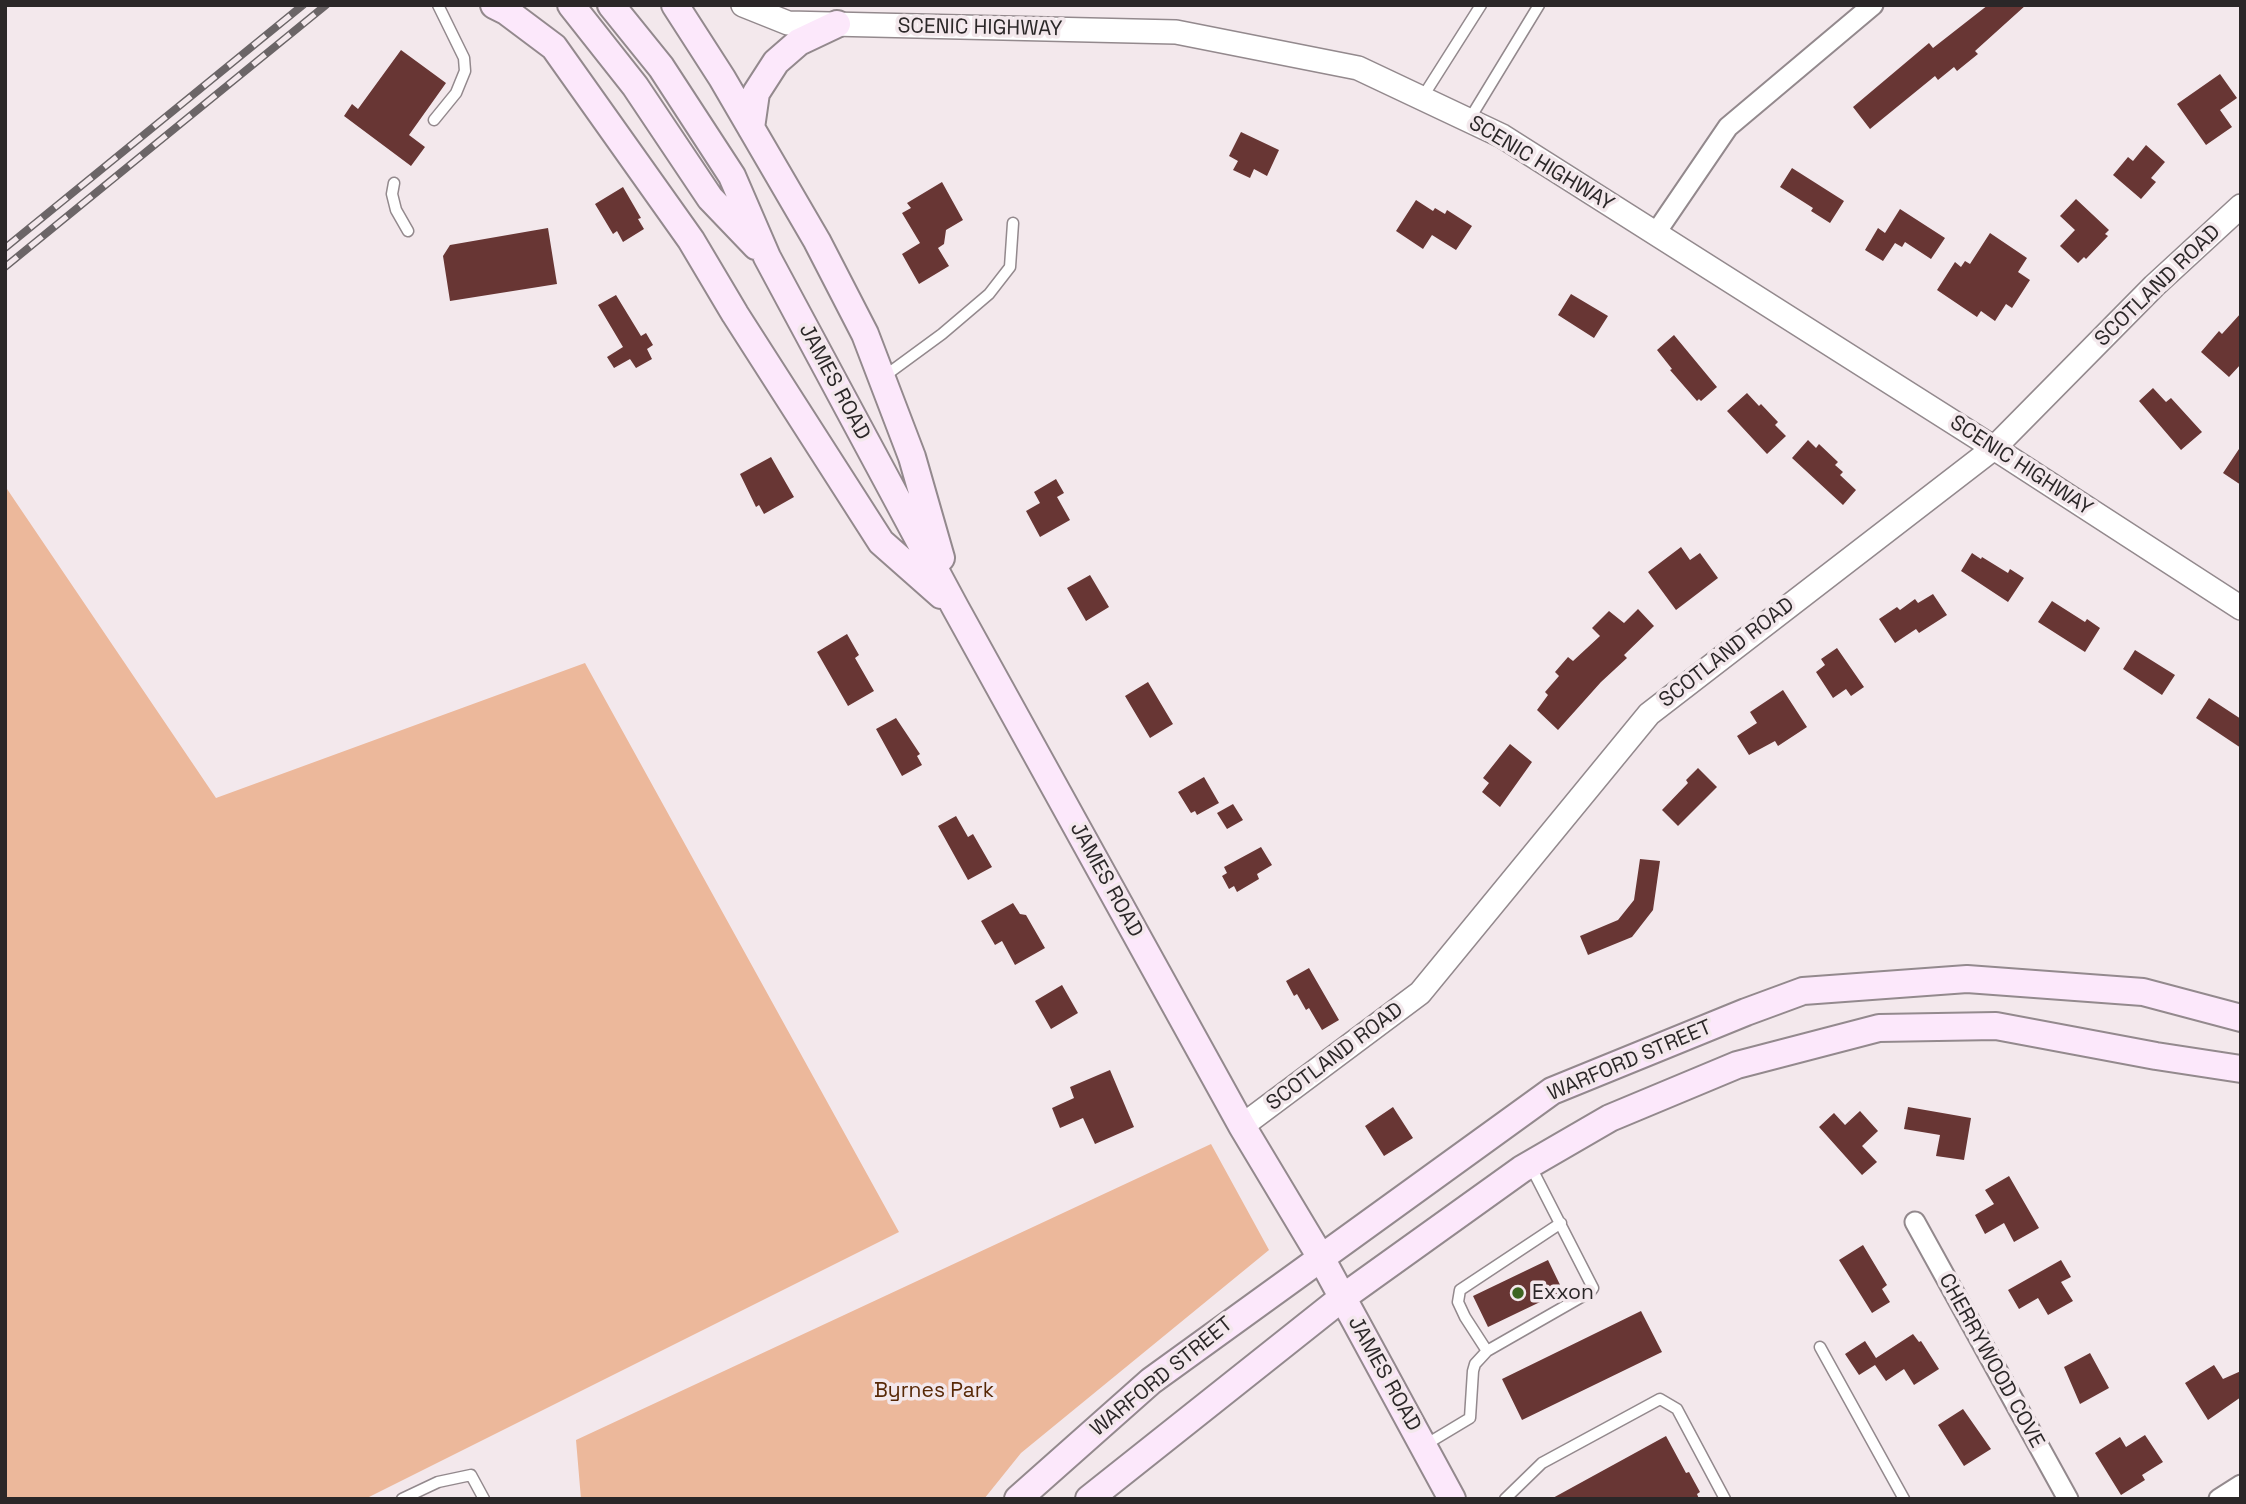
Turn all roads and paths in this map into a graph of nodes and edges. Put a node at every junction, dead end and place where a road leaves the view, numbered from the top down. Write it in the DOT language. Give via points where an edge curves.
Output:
graph roads {
  1 [pos="438,5"];
  2 [pos="494,5"];
  3 [pos="571,5"];
  4 [pos="611,5"];
  5 [pos="675,5"];
  6 [pos="743,5"];
  7 [pos="1481,5"];
  8 [pos="1539,5"];
  9 [pos="1874,5"];
  10 [pos="837,24"];
  11 [pos="1422,98"];
  12 [pos="434,120"];
  13 [pos="1469,120"];
  14 [pos="751,128"];
  15 [pos="394,183"];
  16 [pos="2241,206"];
  17 [pos="1013,223"];
  18 [pos="408,230"];
  19 [pos="1655,234"];
  20 [pos="767,257"];
  21 [pos="882,378"];
  22 [pos="1994,448"];
  23 [pos="955,607"];
  24 [pos="2241,608"];
  25 [pos="2241,1018"];
  26 [pos="2241,1069"];
  27 [pos="1242,1126"];
  28 [pos="1530,1165"];
  29 [pos="1914,1222"];
  30 [pos="1561,1223"];
  31 [pos="1320,1256"];
  32 [pos="1342,1298"];
  33 [pos="1820,1347"];
  34 [pos="1487,1351"];
  35 [pos="1423,1446"];
  36 [pos="2241,1485"];
  37 [pos="402,1499"];
  38 [pos="484,1499"];
  39 [pos="1018,1499"];
  40 [pos="1089,1499"];
  41 [pos="1452,1499"];
  42 [pos="1505,1499"];
  43 [pos="1725,1499"];
  44 [pos="1904,1499"];
  45 [pos="2068,1499"];
  46 [pos="2219,1499"];
  1 -- 12 [label="lane" via="464,58 465,71 456,93"];
  2 -- 23 [label="main road" via="554,47 691,240 881,542"];
  3 -- 20 [label="main road, JAMES ROAD" via="635,86 710,198"];
  4 -- 20 [label="main road, JAMES ROAD" via="660,68 732,176"];
  5 -- 14 [label="main road"];
  6 -- 10 [label="street, SCENIC HIGHWAY" via="788,23"];
  7 -- 11 [label="lane"];
  8 -- 13 [label="lane"];
  9 -- 19 [label="street" via="1728,127"];
  10 -- 11 [label="street, SCENIC HIGHWAY" via="1176,32 1358,68"];
  10 -- 14 [label="main road" via="799,42 776,62 756,93"];
  11 -- 13 [label="street, SCENIC HIGHWAY"];
  13 -- 19 [label="street, SCENIC HIGHWAY" via="1502,136"];
  14 -- 21 [label="main road" via="817,241 865,334"];
  15 -- 18 [label="lane" via="394,202"];
  16 -- 22 [label="street, SCOTLAND ROAD" via="2154,286"];
  17 -- 21 [label="lane" via="1010,267 989,294"];
  19 -- 22 [label="street, SCENIC HIGHWAY"];
  20 -- 23 [label="main road, JAMES ROAD"];
  21 -- 23 [label="main road" via="912,457"];
  22 -- 24 [label="street, SCENIC HIGHWAY"];
  22 -- 27 [label="street, SCOTLAND ROAD" via="1649,714 1420,993"];
  23 -- 27 [label="main road, JAMES ROAD"];
  25 -- 31 [label="main road, WARFORD STREET" via="2143,992 1967,979 1802,991 1552,1090"];
  26 -- 28 [label="main road" via="1996,1026 1879,1028 1737,1065 1610,1118"];
  27 -- 31 [label="main road, JAMES ROAD"];
  28 -- 30 [label="lane"];
  28 -- 32 [label="main road"];
  29 -- 45 [label="street, CHERRYWOOD COVE"];
  30 -- 34 [label="lane" via="1460,1290 1458,1302"];
  30 -- 34 [label="lane" via="1593,1288"];
  31 -- 32 [label="main road, JAMES ROAD"];
  31 -- 39 [label="main road, WARFORD STREET" via="1151,1381"];
  32 -- 35 [label="main road, JAMES ROAD"];
  32 -- 40 [label="main road"];
  33 -- 44 [label="lane"];
  34 -- 35 [label="lane" via="1473,1371 1470,1418"];
  35 -- 41 [label="main road, JAMES ROAD"];
  36 -- 46 [label="street"];
  37 -- 38 [label="lane" via="438,1482 471,1475"];
  42 -- 43 [label="lane" via="1542,1463 1660,1399 1677,1409"];
}
